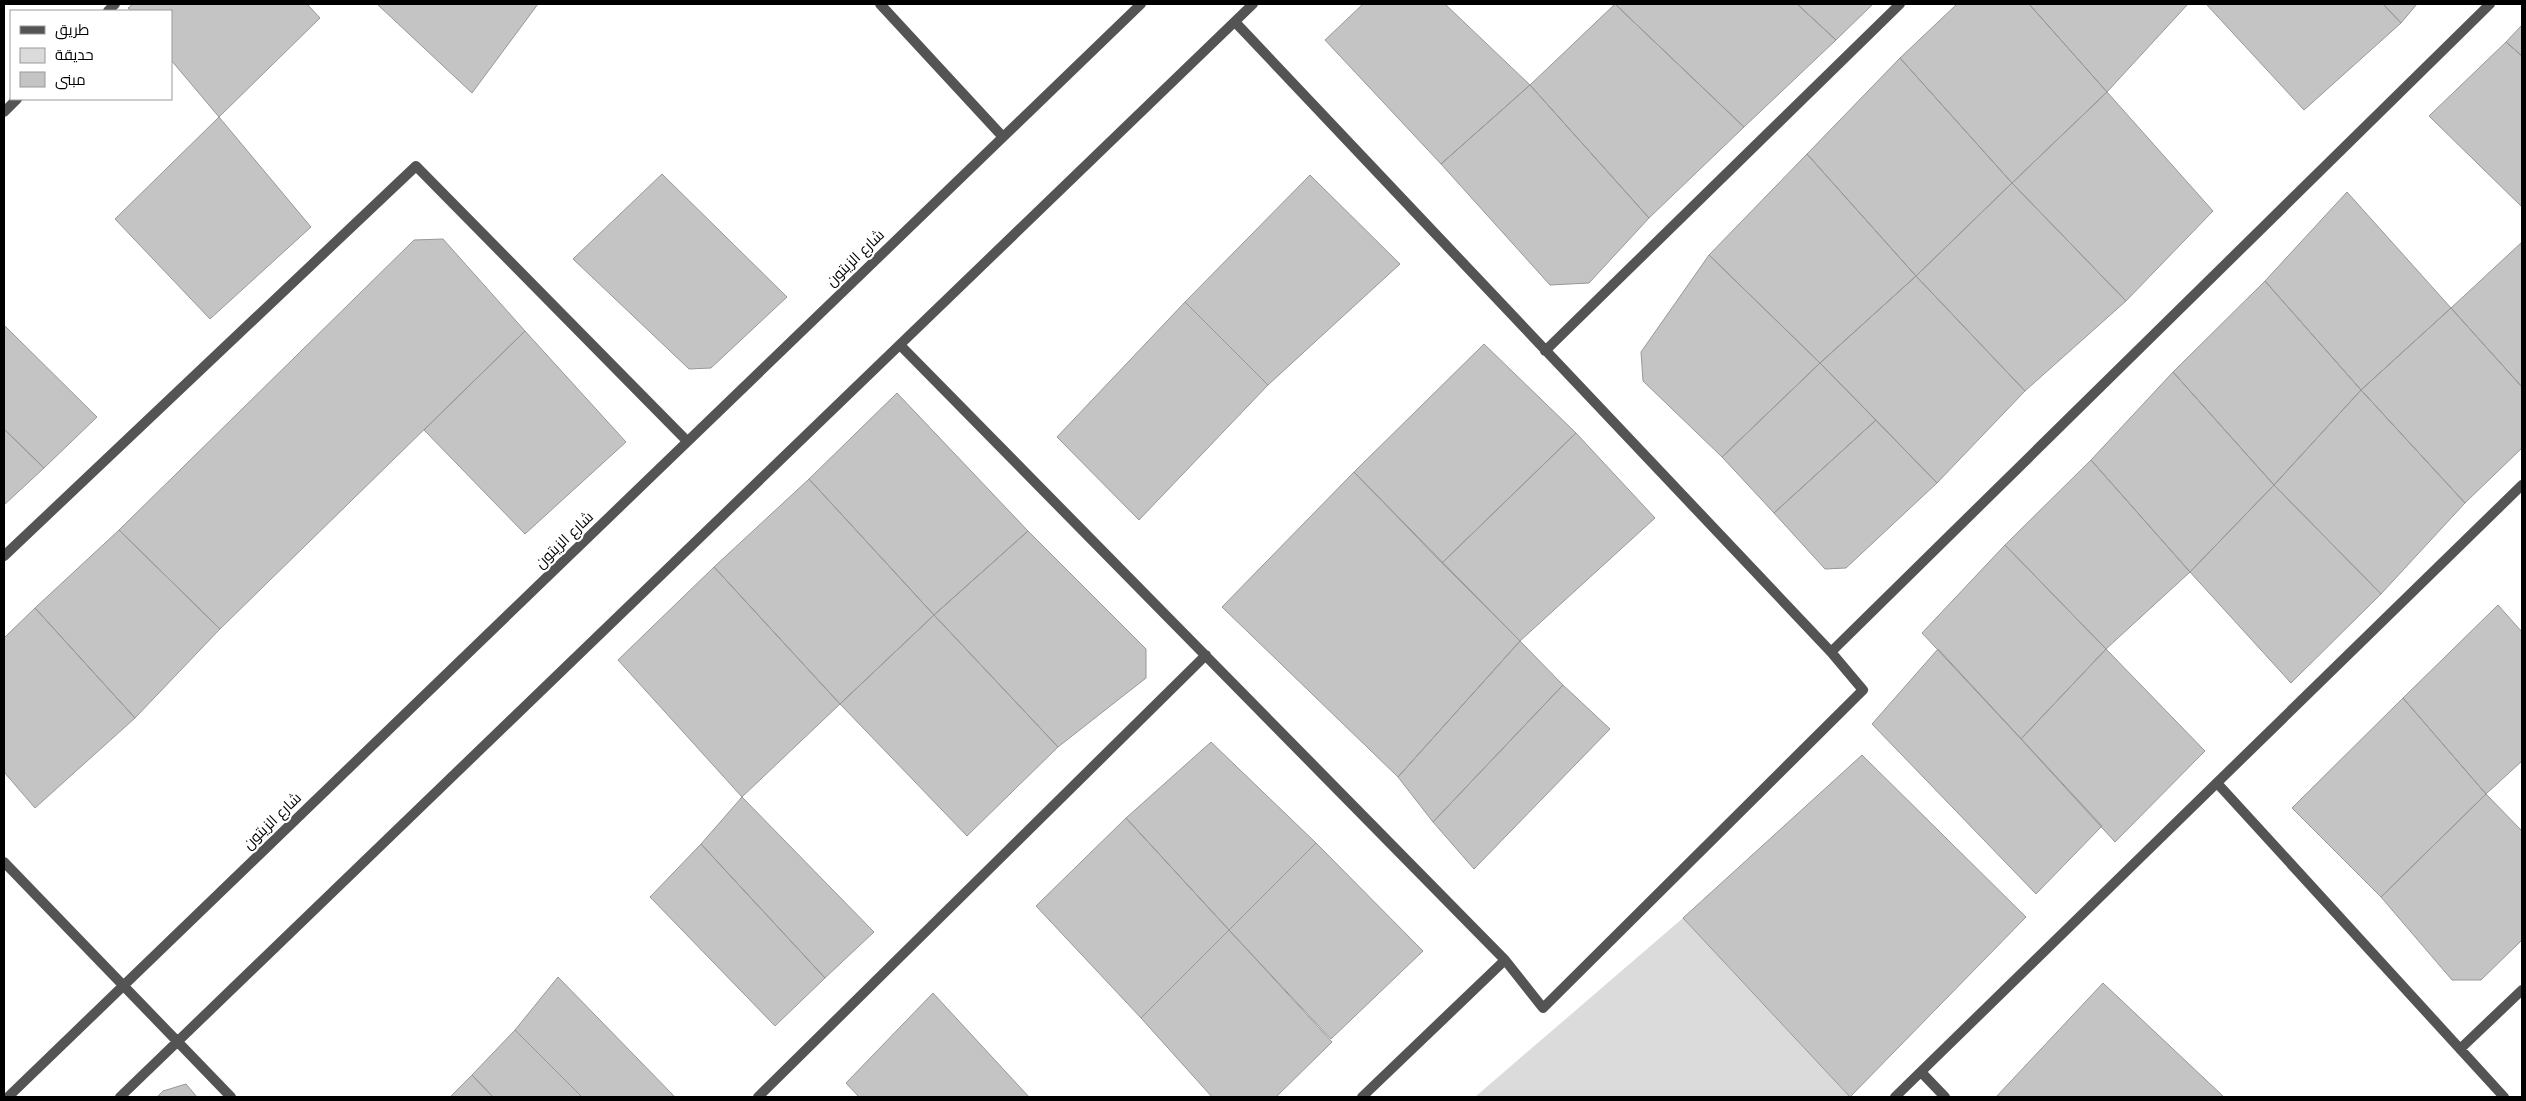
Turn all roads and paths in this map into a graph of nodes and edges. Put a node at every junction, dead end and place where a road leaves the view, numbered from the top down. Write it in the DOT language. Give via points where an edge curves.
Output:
graph roads {
  1 [pos="880,4"];
  2 [pos="1141,4"];
  3 [pos="1254,4"];
  4 [pos="1900,4"];
  5 [pos="2490,4"];
  6 [pos="1236,23"];
  7 [pos="16,100"];
  8 [pos="4,112"];
  9 [pos="1003,137"];
  10 [pos="901,346"];
  11 [pos="1545,350"];
  12 [pos="687,441"];
  13 [pos="2522,485"];
  14 [pos="4,556"];
  15 [pos="1831,652"];
  16 [pos="1206,655"];
  17 [pos="2217,783"];
  18 [pos="4,862"];
  19 [pos="1505,960"];
  20 [pos="122,985"];
  21 [pos="2522,990"];
  22 [pos="178,1042"];
  23 [pos="2460,1049"];
  24 [pos="1921,1072"];
  25 [pos="8,1097"];
  26 [pos="120,1097"];
  27 [pos="231,1097"];
  28 [pos="758,1097"];
  29 [pos="1362,1097"];
  30 [pos="1895,1097"];
  31 [pos="1945,1097"];
  32 [pos="2504,1097"];
  1 -- 9 [label="street"];
  2 -- 9 [label="street, شارع الزيتون"];
  3 -- 6 [label="street"];
  4 -- 11 [label="street"];
  5 -- 15 [label="street"];
  6 -- 10 [label="street"];
  6 -- 11 [label="street"];
  7 -- 8 [label="street"];
  9 -- 12 [label="street, شارع الزيتون"];
  10 -- 16 [label="street"];
  10 -- 22 [label="street"];
  11 -- 15 [label="street"];
  12 -- 14 [label="street" via="416,166"];
  12 -- 20 [label="street, شارع الزيتون"];
  13 -- 17 [label="street"];
  15 -- 19 [label="street" via="1863,690 1543,1008"];
  16 -- 19 [label="street"];
  16 -- 28 [label="street"];
  17 -- 23 [label="street"];
  17 -- 24 [label="street"];
  18 -- 20 [label="street"];
  19 -- 29 [label="street"];
  20 -- 22 [label="street"];
  20 -- 25 [label="street, شارع الزيتون"];
  21 -- 23 [label="street"];
  22 -- 26 [label="street"];
  22 -- 27 [label="street"];
  23 -- 32 [label="street"];
  24 -- 30 [label="street"];
  24 -- 31 [label="street"];
}
